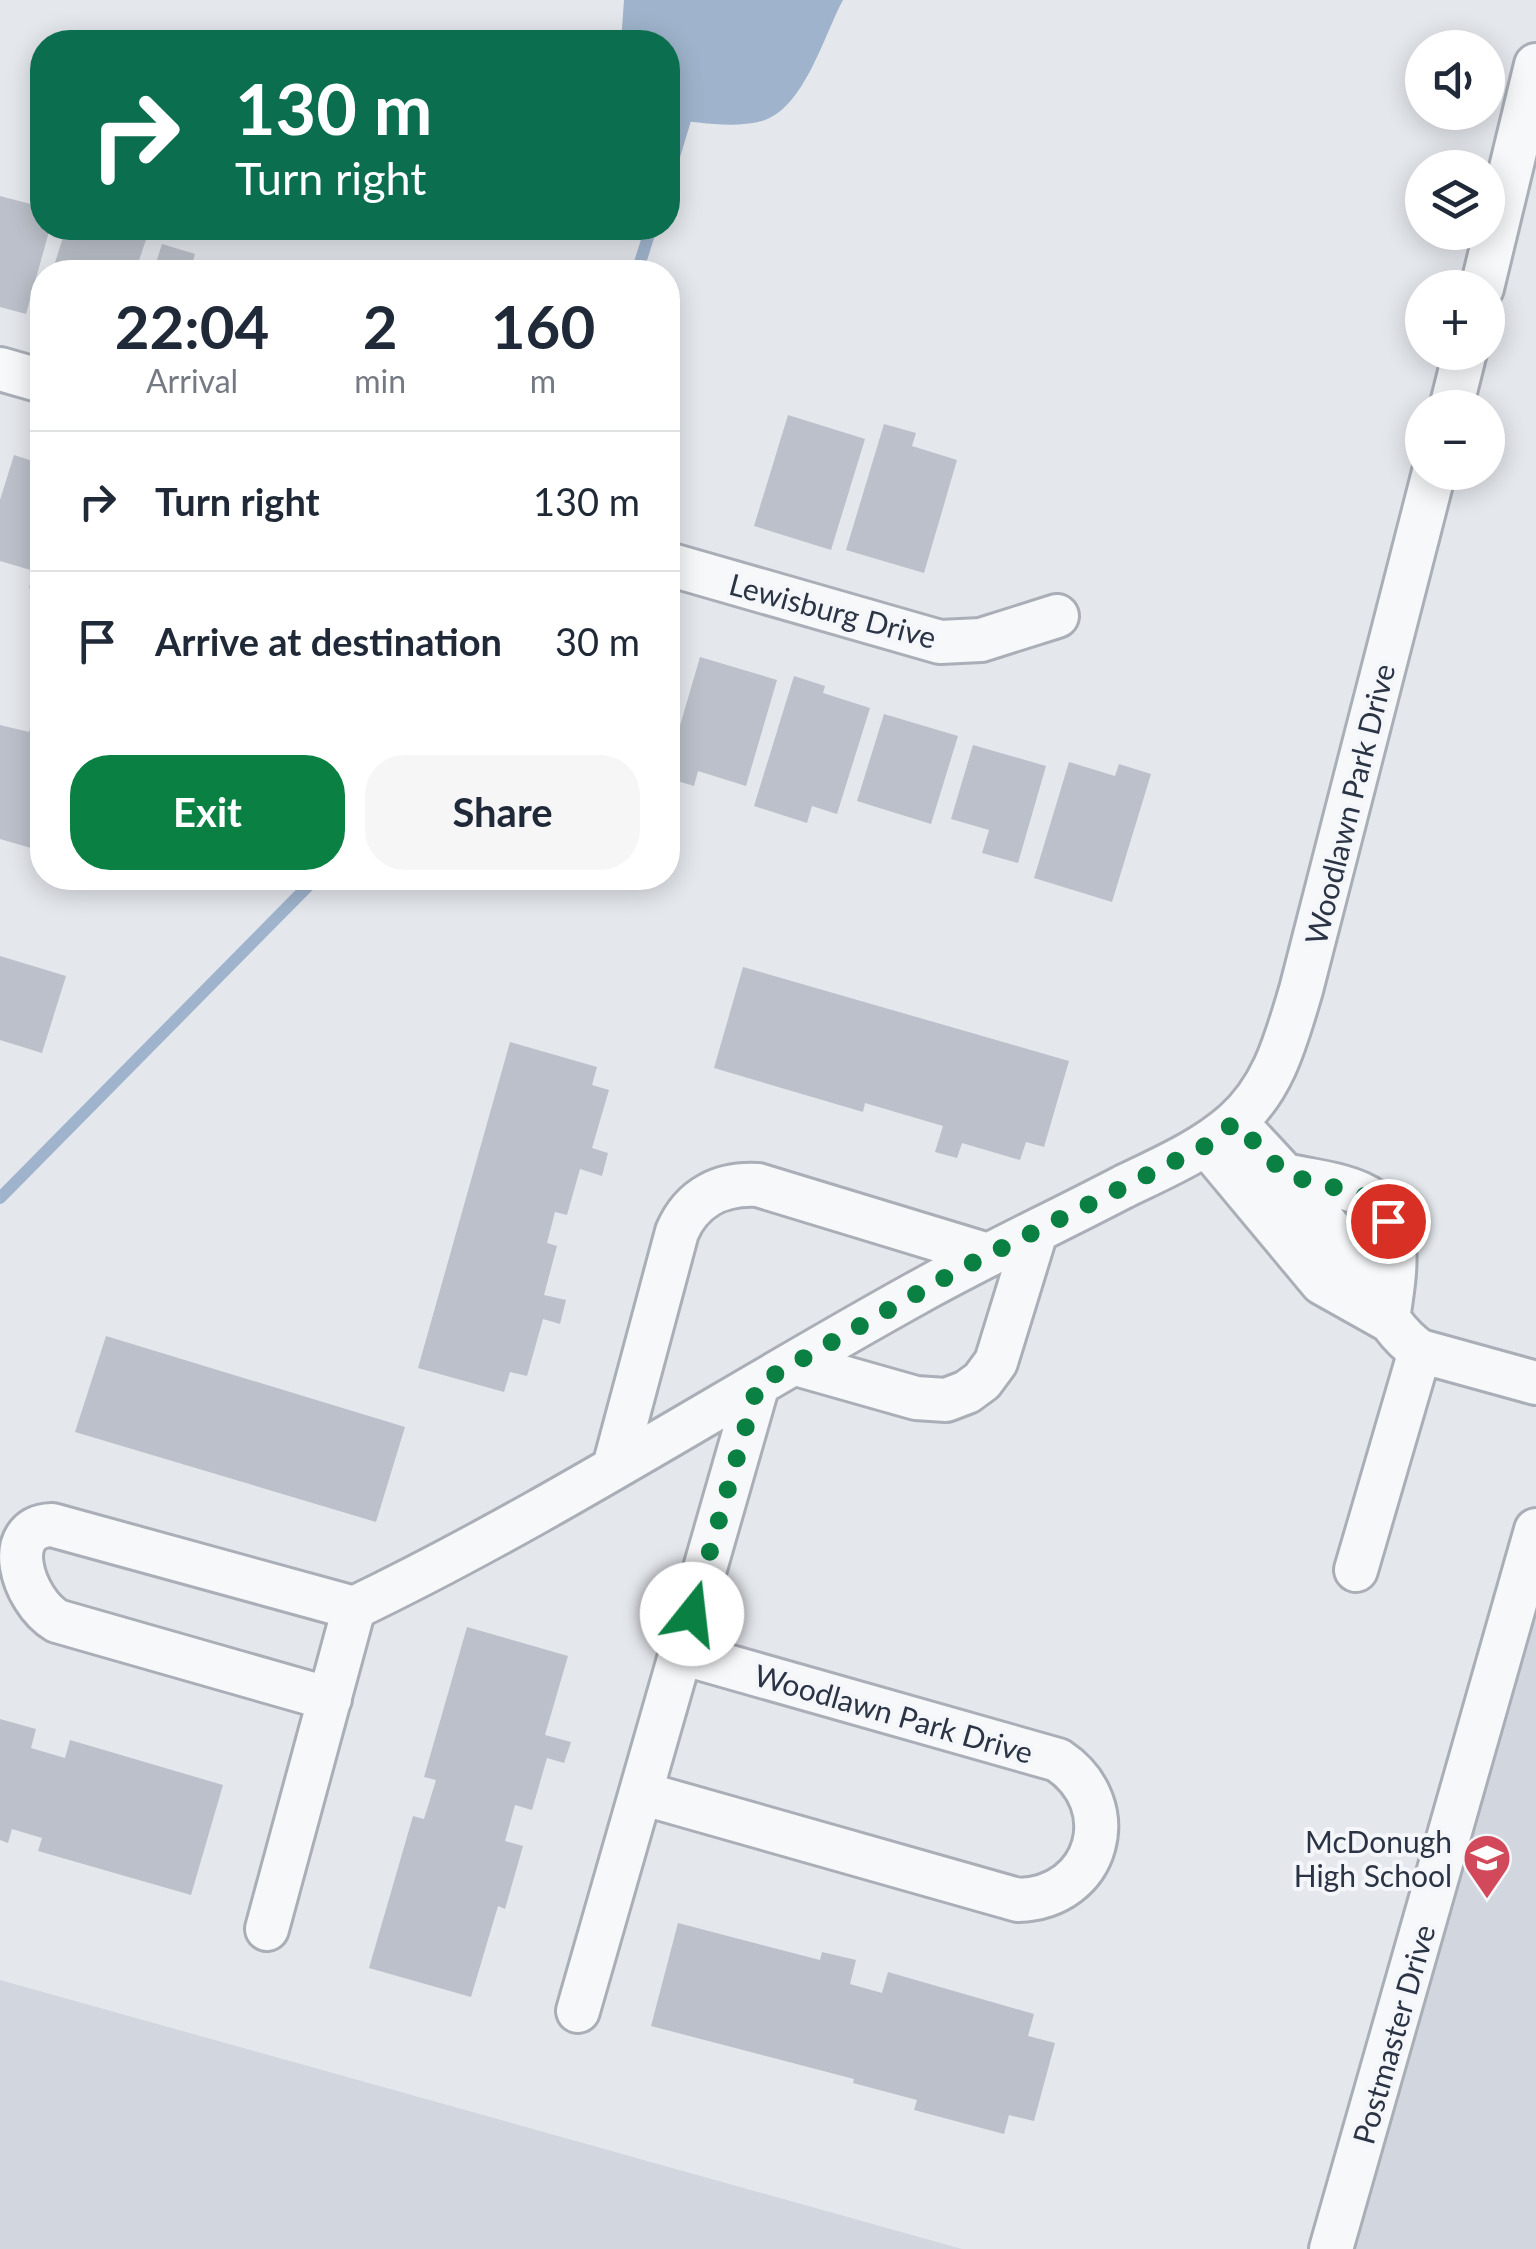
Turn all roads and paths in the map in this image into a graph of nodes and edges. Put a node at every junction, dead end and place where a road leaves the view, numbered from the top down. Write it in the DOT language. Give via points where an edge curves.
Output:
graph roads {
  1 [pos="1536,65"];
  2 [pos="1486,270"];
  3 [pos="0,369"];
  4 [pos="30,378"];
  5 [pos="1429,490"];
  6 [pos="680,567"];
  7 [pos="1057,616"];
  8 [pos="1221,1134"];
  9 [pos="1036,1232"];
  10 [pos="988,1255"];
  11 [pos="1388,1320"];
  12 [pos="1420,1351"];
  13 [pos="796,1364"];
  14 [pos="1536,1383"];
  15 [pos="758,1384"];
  16 [pos="614,1468"];
  17 [pos="1536,1530"];
  18 [pos="1356,1570"];
  19 [pos="354,1608"];
  20 [pos="681,1653"];
  21 [pos="330,1699"];
  22 [pos="641,1793"];
  23 [pos="267,1929"];
  24 [pos="578,2011"];
  25 [pos="1331,2249"];
  1 -- 2 [label="street"];
  3 -- 4 [label="street"];
  5 -- 8 [label="street, Woodlawn Park Drive" via="1291,1024 1269,1082"];
  6 -- 7 [label="street, Lewisburg Drive" via="940,642 980,640"];
  8 -- 9 [label="street, Woodlawn Park Drive"];
  8 -- 11 [label="street" via="1286,1175 1356,1265"];
  8 -- 11 [label="street" via="1322,1284"];
  9 -- 10 [label="street, Woodlawn Park Drive"];
  9 -- 13 [label="street" via="996,1362 967,1392 946,1400 916,1398"];
  10 -- 13 [label="street, Woodlawn Park Drive"];
  10 -- 16 [label="street" via="758,1185 707,1195 677,1232"];
  11 -- 12 [label="street"];
  12 -- 14 [label="street"];
  12 -- 18 [label="street"];
  13 -- 15 [label="street, Woodlawn Park Drive"];
  15 -- 16 [label="street, Woodlawn Park Drive"];
  15 -- 20 [label="street"];
  16 -- 19 [label="street, Woodlawn Park Drive"];
  17 -- 25 [label="street, Postmaster Drive"];
  19 -- 21 [label="street"];
  19 -- 21 [label="street" via="52,1525 34,1528 19,1544 23,1586 57,1621"];
  20 -- 22 [label="street"];
  20 -- 22 [label="street, Woodlawn Park Drive" via="1050,1757 1088,1791 1096,1816 1094,1844 1064,1887 1018,1900"];
  21 -- 23 [label="street"];
  22 -- 24 [label="street"];
}
